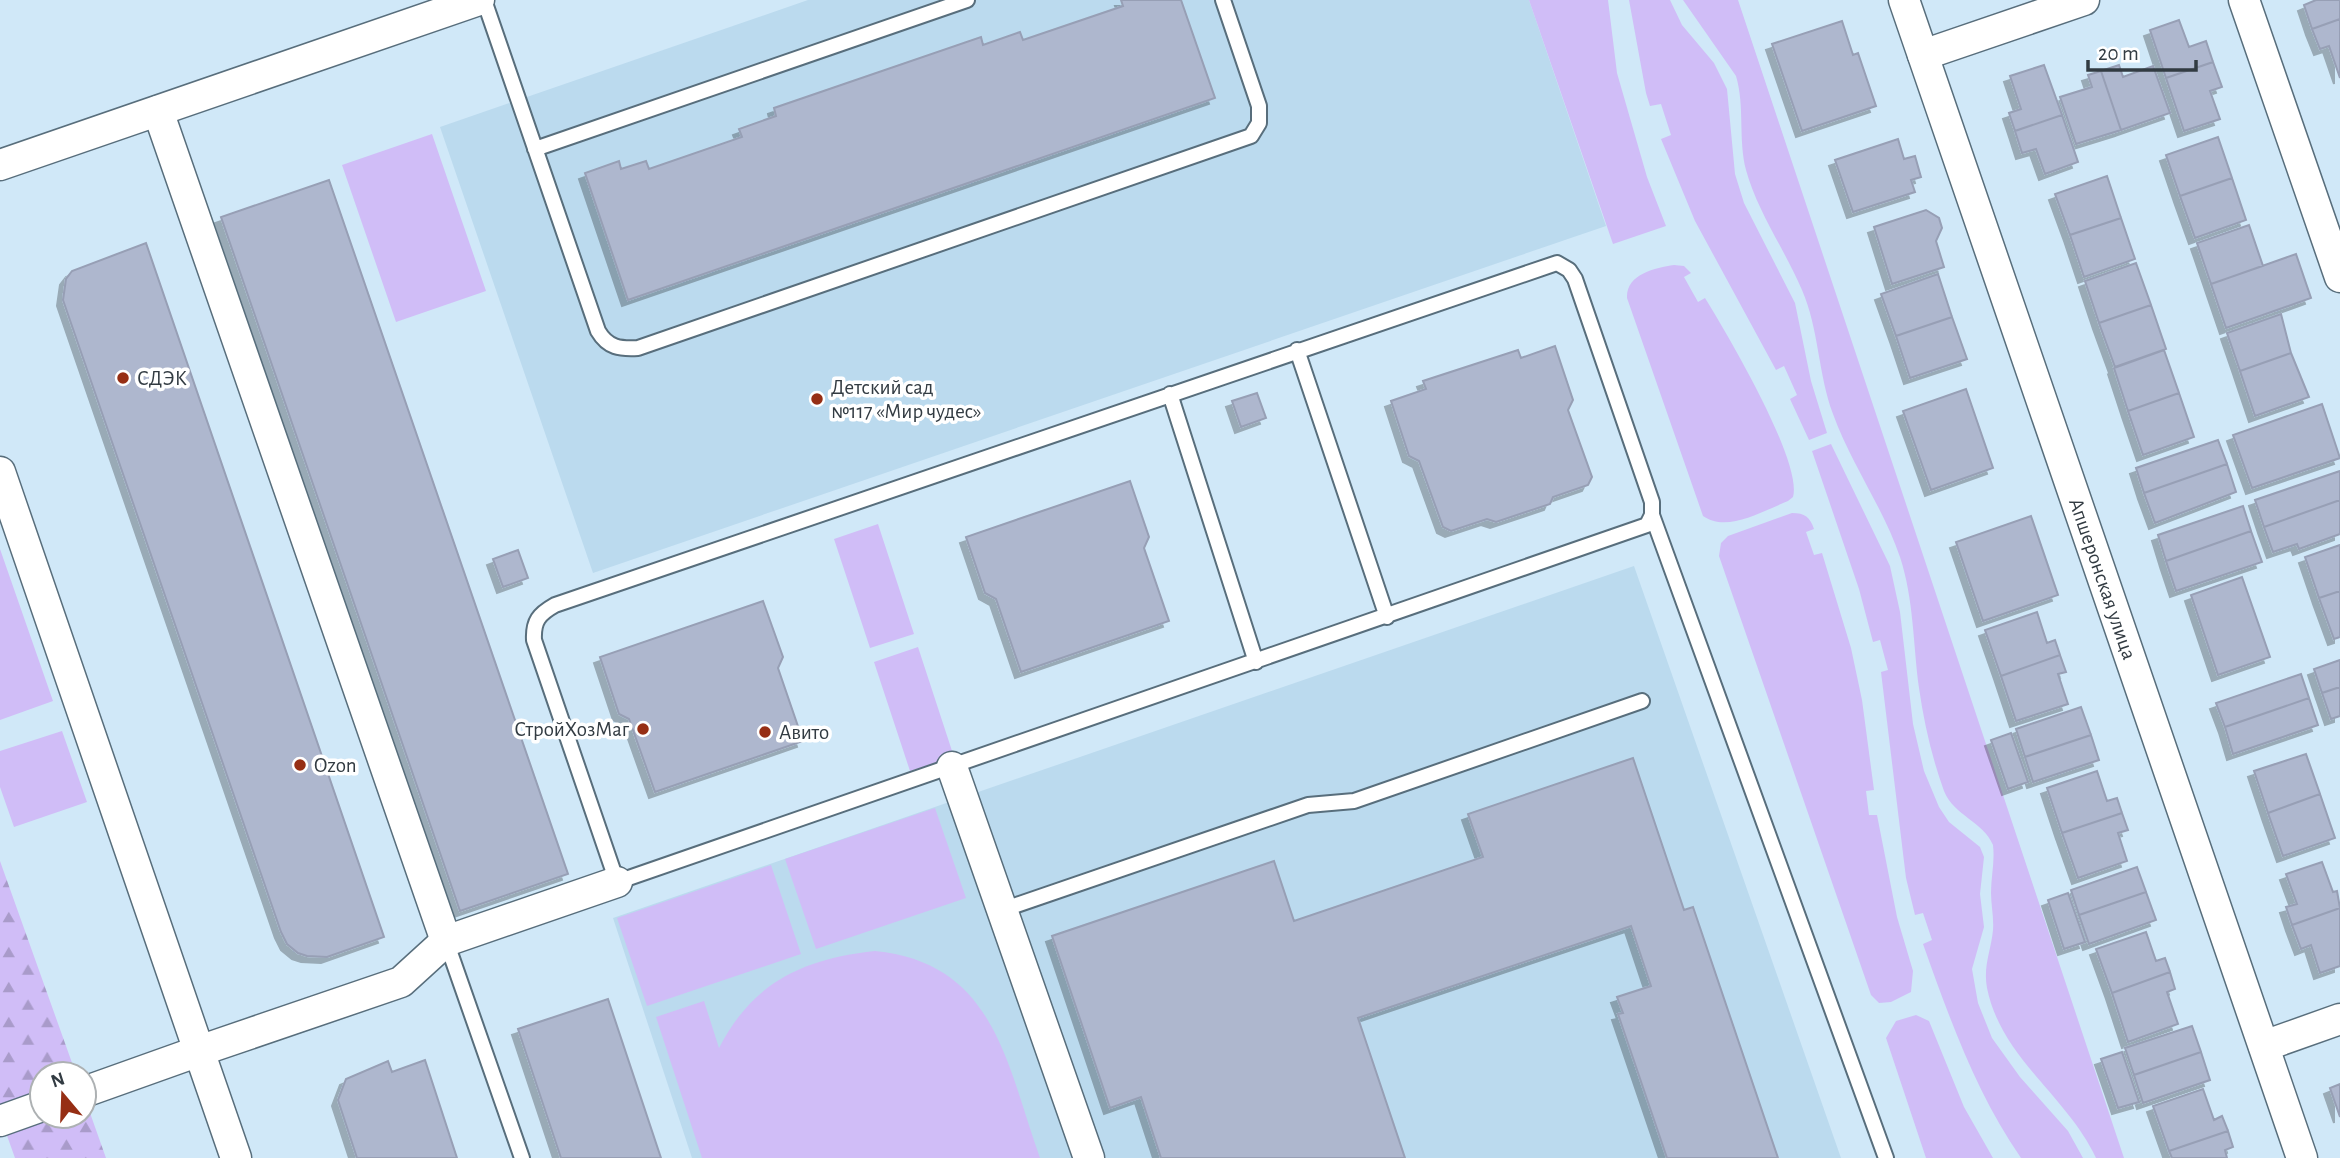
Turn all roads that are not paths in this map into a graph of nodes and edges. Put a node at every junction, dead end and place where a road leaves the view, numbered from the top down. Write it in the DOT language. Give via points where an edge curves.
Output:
graph roads {
  1 [pos="482,0"];
  2 [pos="967,0"];
  3 [pos="1223,0"];
  4 [pos="1904,0"];
  5 [pos="2084,0"];
  6 [pos="2244,0"];
  7 [pos="1923,55"];
  8 [pos="158,111"];
  9 [pos="536,149"];
  10 [pos="0,165"];
  11 [pos="2340,278"];
  12 [pos="1297,350"];
  13 [pos="1170,394"];
  14 [pos="0,472"];
  15 [pos="1652,515"];
  16 [pos="1387,617"];
  17 [pos="1256,662"];
  18 [pos="1642,701"];
  19 [pos="952,766"];
  20 [pos="617,882"];
  21 [pos="1002,910"];
  22 [pos="446,941"];
  23 [pos="2340,1019"];
  24 [pos="2264,1046"];
  25 [pos="199,1051"];
  26 [pos="98,1086"];
  27 [pos="28,1111"];
  28 [pos="0,1121"];
  29 [pos="236,1158"];
  30 [pos="522,1158"];
  31 [pos="1089,1158"];
  32 [pos="1886,1158"];
  33 [pos="2302,1158"];
  1 -- 8 [label="street"];
  1 -- 9 [label="lane"];
  2 -- 9 [label="lane"];
  3 -- 9 [label="lane" via="1259,106 1259,122 1251,136 638,348 612,346 598,331"];
  4 -- 7 [label="street, Апшеронская улица"];
  5 -- 7 [label="street"];
  6 -- 11 [label="street"];
  7 -- 24 [label="street, Апшеронская улица"];
  8 -- 10 [label="street"];
  8 -- 22 [label="street"];
  12 -- 13 [label="lane"];
  12 -- 15 [label="lane" via="1557,263 1575,279 1652,502"];
  12 -- 16 [label="lane"];
  13 -- 17 [label="lane"];
  13 -- 20 [label="lane" via="540,614 533,626 534,640"];
  14 -- 25 [label="street"];
  15 -- 16 [label="lane" via="1647,525 1634,531"];
  15 -- 32 [label="lane"];
  16 -- 17 [label="lane"];
  17 -- 19 [label="lane"];
  18 -- 21 [label="lane" via="1354,801 1308,805"];
  19 -- 20 [label="lane"];
  19 -- 21 [label="street"];
  20 -- 22 [label="street"];
  21 -- 31 [label="street"];
  22 -- 25 [label="street" via="401,982"];
  22 -- 30 [label="lane"];
  23 -- 24 [label="street"];
  24 -- 33 [label="street, Апшеронская улица"];
  25 -- 26 [label="street"];
  25 -- 29 [label="street"];
  27 -- 28 [label="street"];
}
